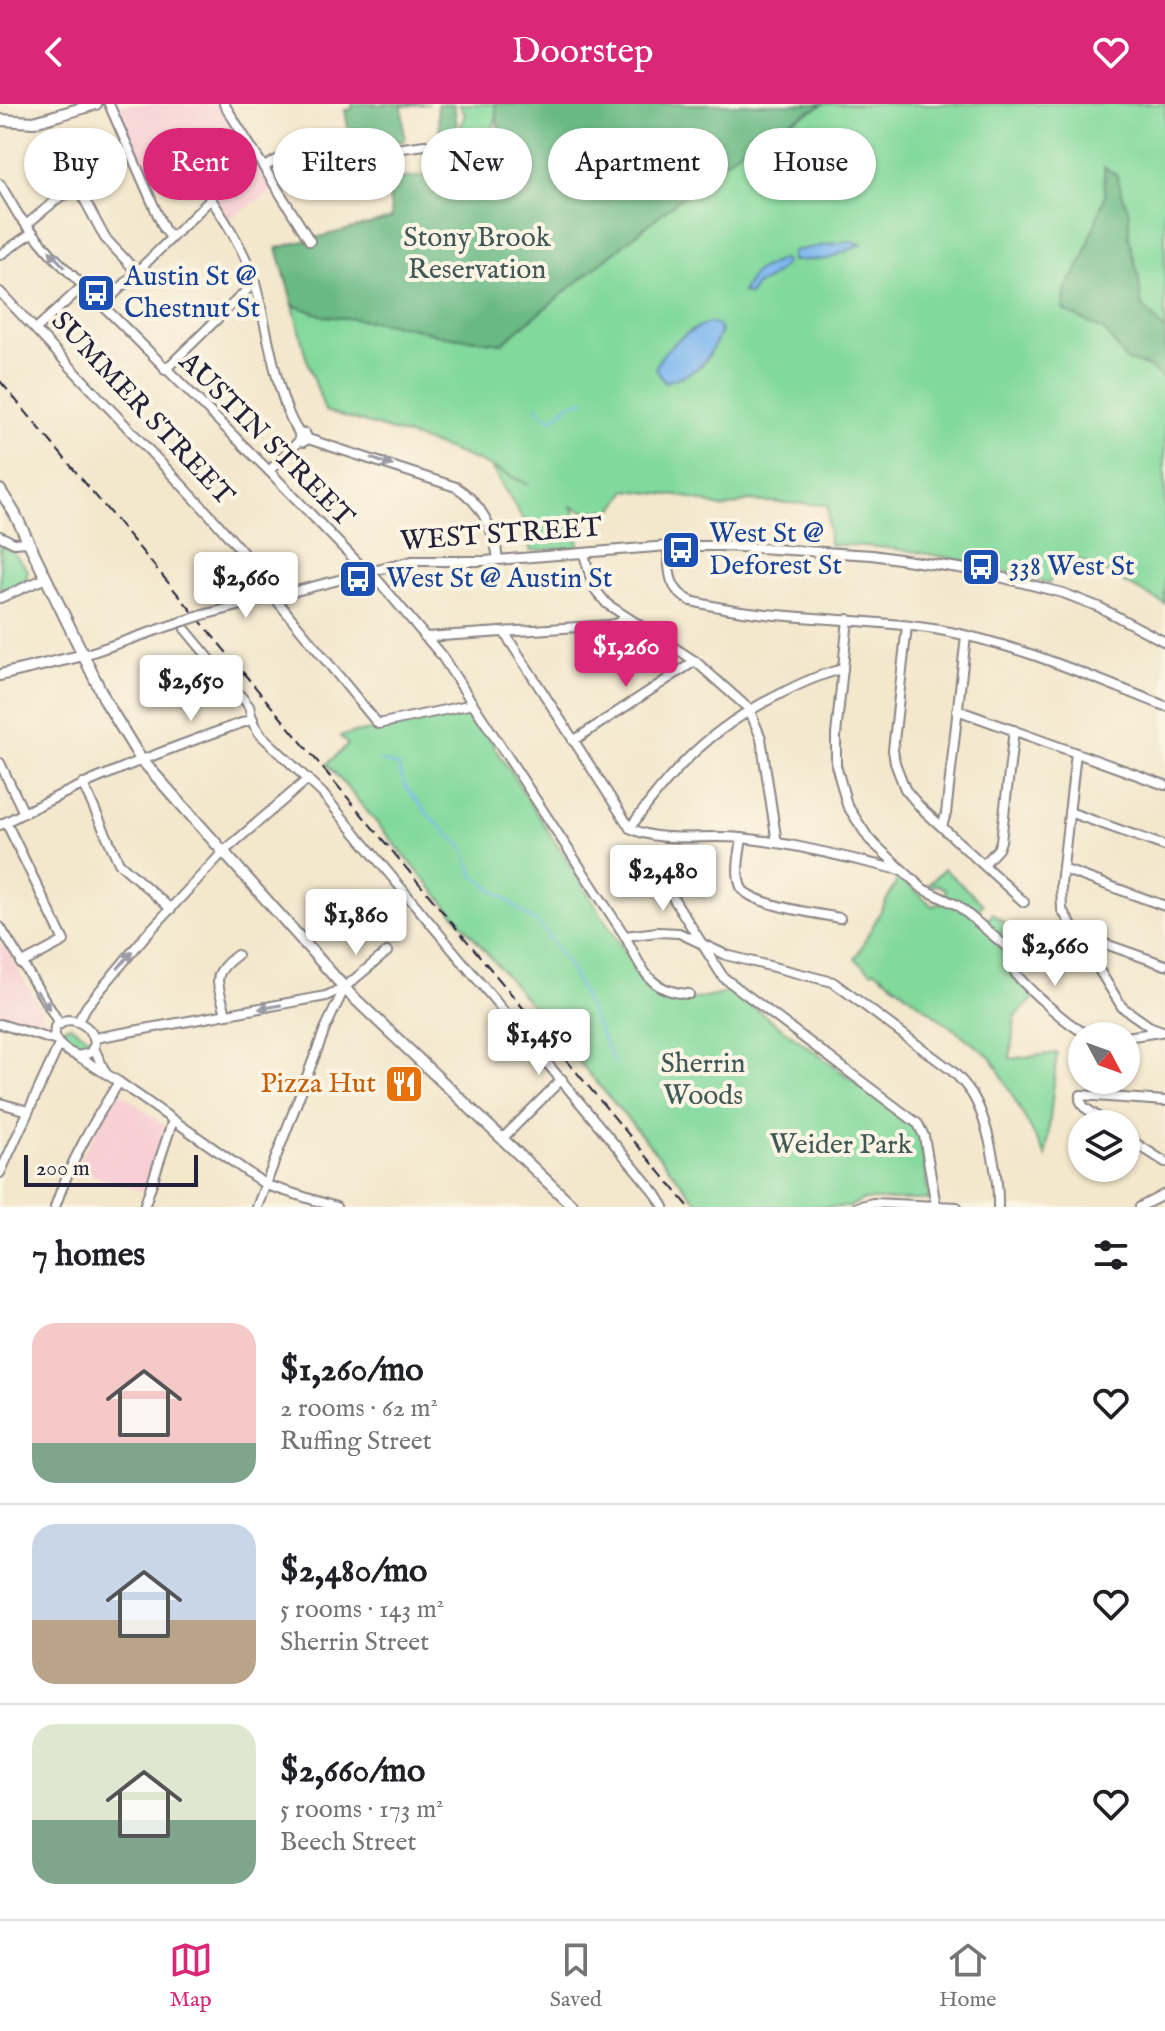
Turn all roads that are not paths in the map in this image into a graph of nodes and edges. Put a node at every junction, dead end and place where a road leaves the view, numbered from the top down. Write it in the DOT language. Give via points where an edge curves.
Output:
graph roads {
  1 [pos="96,104"];
  2 [pos="109,104"];
  3 [pos="224,104"];
  4 [pos="0,120"];
  5 [pos="421,146"];
  6 [pos="264,167"];
  7 [pos="0,184"];
  8 [pos="210,200"];
  9 [pos="29,228"];
  10 [pos="171,237"];
  11 [pos="310,241"];
  12 [pos="0,255"];
  13 [pos="136,271"];
  14 [pos="255,282"];
  15 [pos="83,286"];
  16 [pos="0,292"];
  17 [pos="102,306"];
  18 [pos="37,328"];
  19 [pos="165,370"];
  20 [pos="303,438"];
  21 [pos="269,471"];
  22 [pos="0,490"];
  23 [pos="0,536"];
  24 [pos="29,542"];
  25 [pos="668,546"];
  26 [pos="584,554"];
  27 [pos="498,560"];
  28 [pos="368,573"];
  29 [pos="46,578"];
  30 [pos="277,596"];
  31 [pos="0,598"];
  32 [pos="626,617"];
  33 [pos="848,619"];
  34 [pos="907,626"];
  35 [pos="185,629"];
  36 [pos="504,632"];
  37 [pos="966,636"];
  38 [pos="425,637"];
  39 [pos="1165,642"];
  40 [pos="84,655"];
  41 [pos="695,661"];
  42 [pos="843,669"];
  43 [pos="0,675"];
  44 [pos="473,704"];
  45 [pos="1165,706"];
  46 [pos="749,709"];
  47 [pos="957,710"];
  48 [pos="253,719"];
  49 [pos="1014,730"];
  50 [pos="573,741"];
  51 [pos="1076,753"];
  52 [pos="140,758"];
  53 [pos="0,763"];
  54 [pos="308,779"];
  55 [pos="83,784"];
  56 [pos="1165,785"];
  57 [pos="1069,812"];
  58 [pos="24,813"];
  59 [pos="3,824"];
  60 [pos="942,826"];
  61 [pos="630,828"];
  62 [pos="742,838"];
  63 [pos="777,843"];
  64 [pos="1165,846"];
  65 [pos="223,852"];
  66 [pos="984,864"];
  67 [pos="653,866"];
  68 [pos="1063,869"];
  69 [pos="902,870"];
  70 [pos="1024,902"];
  71 [pos="1165,906"];
  72 [pos="171,909"];
  73 [pos="840,918"];
  74 [pos="0,927"];
  75 [pos="1079,935"];
  76 [pos="625,936"];
  77 [pos="701,943"];
  78 [pos="387,952"];
  79 [pos="237,955"];
  80 [pos="21,964"];
  81 [pos="1165,965"];
  82 [pos="345,987"];
  83 [pos="689,994"];
  84 [pos="326,996"];
  85 [pos="335,1007"];
  86 [pos="226,1014"];
  87 [pos="78,1021"];
  88 [pos="1068,1022"];
  89 [pos="0,1024"];
  90 [pos="57,1025"];
  91 [pos="29,1032"];
  92 [pos="1165,1032"];
  93 [pos="1140,1035"];
  94 [pos="95,1038"];
  95 [pos="58,1043"];
  96 [pos="94,1048"];
  97 [pos="78,1056"];
  98 [pos="106,1073"];
  99 [pos="562,1079"];
  100 [pos="119,1082"];
  101 [pos="1165,1101"];
  102 [pos="0,1103"];
  103 [pos="1088,1110"];
  104 [pos="28,1111"];
  105 [pos="173,1120"];
  106 [pos="502,1139"];
  107 [pos="1140,1146"];
  108 [pos="1165,1162"];
  109 [pos="0,1173"];
  110 [pos="266,1185"];
  111 [pos="1165,1194"];
  112 [pos="936,1206"];
  113 [pos="55,1207"];
  114 [pos="144,1207"];
  115 [pos="257,1207"];
  116 [pos="336,1207"];
  117 [pos="574,1207"];
  118 [pos="664,1207"];
  119 [pos="857,1207"];
  120 [pos="957,1207"];
  121 [pos="998,1207"];
  122 [pos="1140,1207"];
  1 -- 4 [label="main road" via="34,122"];
  2 -- 10 [label="street"];
  3 -- 6 [label="street"];
  5 -- 6 [label="street" via="366,153 295,150"];
  6 -- 11 [label="street"];
  7 -- 9 [label="street, AUSTIN STREET"];
  8 -- 10 [label="street"];
  8 -- 14 [label="street"];
  9 -- 12 [label="street"];
  9 -- 13 [label="street" via="61,196 76,192 105,238"];
  15 -- 9 [label="street, AUSTIN STREET, one-way"];
  10 -- 13 [label="street"];
  13 -- 17 [label="street"];
  14 -- 19 [label="street"];
  14 -- 20 [label="street" via="287,407"];
  15 -- 17 [label="street, AUSTIN STREET"];
  15 -- 18 [label="street"];
  16 -- 18 [label="street, SUMMER STREET"];
  17 -- 19 [label="street, AUSTIN STREET"];
  18 -- 30 [label="street, SUMMER STREET" via="210,515"];
  19 -- 21 [label="street, AUSTIN STREET"];
  20 -- 21 [label="street"];
  20 -- 27 [label="street, one-way" via="469,495 495,537"];
  21 -- 28 [label="street, AUSTIN STREET"];
  22 -- 24 [label="main road"];
  23 -- 24 [label="street" via="14,543"];
  24 -- 29 [label="main road"];
  25 -- 26 [label="street, WEST STREET"];
  25 -- 33 [label="street" via="670,581 691,601 747,613"];
  25 -- 39 [label="street, WEST STREET" via="872,555 944,565 1063,593"];
  26 -- 27 [label="street, WEST STREET"];
  26 -- 32 [label="street" via="593,587"];
  27 -- 28 [label="street, WEST STREET" via="412,561"];
  28 -- 30 [label="street, WEST STREET"];
  28 -- 38 [label="street, AUSTIN STREET"];
  29 -- 31 [label="street"];
  29 -- 40 [label="main road"];
  30 -- 40 [label="street, WEST STREET, bridge"];
  30 -- 44 [label="street, SUMMER STREET" via="378,724"];
  32 -- 36 [label="street" via="609,625"];
  32 -- 41 [label="street"];
  33 -- 34 [label="street"];
  33 -- 42 [label="street"];
  34 -- 37 [label="street"];
  34 -- 60 [label="street" via="895,763 905,789"];
  35 -- 48 [label="street" via="247,703"];
  36 -- 38 [label="street"];
  36 -- 50 [label="street"];
  37 -- 45 [label="street" via="1022,650"];
  37 -- 47 [label="street"];
  38 -- 44 [label="street, AUSTIN STREET"];
  40 -- 43 [label="main road, WEST STREET"];
  40 -- 52 [label="main road"];
  41 -- 46 [label="street"];
  41 -- 50 [label="street"];
  42 -- 46 [label="street"];
  42 -- 69 [label="street" via="836,735 840,782 857,823"];
  44 -- 76 [label="street, AUSTIN STREET"];
  46 -- 61 [label="street" via="696,748"];
  46 -- 63 [label="street" via="761,738"];
  47 -- 49 [label="street"];
  47 -- 60 [label="street"];
  48 -- 52 [label="street"];
  48 -- 54 [label="street" via="265,740"];
  49 -- 51 [label="street"];
  49 -- 66 [label="street" via="1001,841"];
  50 -- 61 [label="street"];
  51 -- 56 [label="street"];
  51 -- 57 [label="street"];
  52 -- 55 [label="street"];
  52 -- 65 [label="main road"];
  53 -- 58 [label="street"];
  54 -- 65 [label="street"];
  54 -- 99 [label="street"];
  55 -- 58 [label="street"];
  55 -- 72 [label="street" via="119,863"];
  57 -- 64 [label="street"];
  57 -- 68 [label="street"];
  58 -- 59 [label="street"];
  59 -- 80 [label="street" via="64,941"];
  60 -- 66 [label="street"];
  61 -- 62 [label="street" via="644,835"];
  62 -- 63 [label="street"];
  62 -- 73 [label="street" via="738,867 745,894"];
  63 -- 69 [label="street"];
  65 -- 72 [label="street"];
  65 -- 82 [label="main road"];
  66 -- 70 [label="street"];
  67 -- 77 [label="street"];
  68 -- 71 [label="street"];
  68 -- 75 [label="street" via="1062,910"];
  69 -- 88 [label="street" via="925,890 961,908 1009,949 1017,975"];
  87 -- 72 [label="street, one-way"];
  74 -- 80 [label="street"];
  75 -- 81 [label="street"];
  75 -- 92 [label="street" via="1122,1007"];
  76 -- 77 [label="street" via="667,931"];
  76 -- 83 [label="street, AUSTIN STREET" via="657,987"];
  77 -- 112 [label="street" via="726,980 918,1124"];
  77 -- 121 [label="street" via="726,955 833,982 951,1070 978,1105"];
  78 -- 82 [label="street"];
  79 -- 86 [label="street" via="217,976"];
  80 -- 90 [label="street, one-way"];
  82 -- 84 [label="street"];
  82 -- 85 [label="street"];
  82 -- 106 [label="main road"];
  84 -- 85 [label="street"];
  84 -- 86 [label="street, one-way"];
  85 -- 110 [label="street"];
  86 -- 94 [label="street"];
  87 -- 90 [label="street"];
  87 -- 94 [label="street"];
  89 -- 91 [label="street"];
  90 -- 91 [label="street"];
  90 -- 95 [label="street"];
  91 -- 95 [label="street"];
  92 -- 93 [label="street"];
  94 -- 96 [label="street"];
  95 -- 97 [label="street"];
  95 -- 104 [label="street"];
  96 -- 97 [label="street"];
  96 -- 98 [label="street"];
  97 -- 98 [label="street"];
  98 -- 100 [label="street"];
  99 -- 106 [label="street"];
  99 -- 118 [label="street"];
  100 -- 105 [label="street"];
  100 -- 113 [label="street" via="93,1123"];
  101 -- 103 [label="street" via="1081,1095"];
  102 -- 104 [label="street"];
  104 -- 109 [label="street"];
  105 -- 110 [label="street"];
  105 -- 114 [label="street"];
  106 -- 117 [label="main road"];
  107 -- 108 [label="street"];
  110 -- 115 [label="street"];
  110 -- 116 [label="street"];
  111 -- 122 [label="street"];
  112 -- 119 [label="street"];
  112 -- 120 [label="street"];
}
